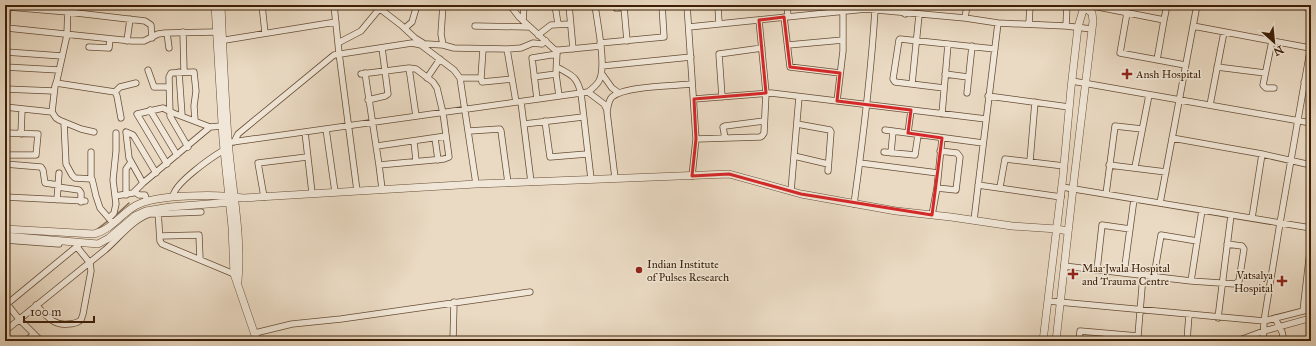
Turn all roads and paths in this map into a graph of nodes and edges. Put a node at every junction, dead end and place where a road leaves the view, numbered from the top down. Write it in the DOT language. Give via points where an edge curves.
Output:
graph roads {
  1 [pos="68,5"];
  2 [pos="215,5"];
  3 [pos="221,5"];
  4 [pos="262,5"];
  5 [pos="344,5"];
  6 [pos="417,5"];
  7 [pos="443,5"];
  8 [pos="510,5"];
  9 [pos="524,5"];
  10 [pos="555,5"];
  11 [pos="568,5"];
  12 [pos="595,5"];
  13 [pos="642,5"];
  14 [pos="662,5"];
  15 [pos="687,5"];
  16 [pos="718,5"];
  17 [pos="787,5"];
  18 [pos="906,5"];
  19 [pos="967,5"];
  20 [pos="1030,5"];
  21 [pos="1067,5"];
  22 [pos="1167,5"];
  23 [pos="1197,5"];
  24 [pos="1295,5"];
  25 [pos="8,6"];
  26 [pos="334,6"];
  27 [pos="1085,6"];
  28 [pos="378,7"];
  29 [pos="624,7"];
  30 [pos="616,8"];
  31 [pos="854,8"];
  32 [pos="1311,8"];
  33 [pos="875,10"];
  34 [pos="68,12"];
  35 [pos="843,12"];
  36 [pos="1127,13"];
  37 [pos="905,14"];
  38 [pos="919,15"];
  39 [pos="786,17"];
  40 [pos="965,18"];
  41 [pos="130,19"];
  42 [pos="759,20"];
  43 [pos="1164,20"];
  44 [pos="523,21"];
  45 [pos="336,22"];
  46 [pos="998,23"];
  47 [pos="558,24"];
  48 [pos="570,24"];
  49 [pos="719,24"];
  50 [pos="1029,24"];
  51 [pos="475,26"];
  52 [pos="1066,26"];
  53 [pos="1193,26"];
  54 [pos="529,27"];
  55 [pos="689,27"];
  56 [pos="1078,27"];
  57 [pos="7,28"];
  58 [pos="405,28"];
  59 [pos="1092,29"];
  60 [pos="183,32"];
  61 [pos="216,32"];
  62 [pos="1224,32"];
  63 [pos="167,33"];
  64 [pos="265,33"];
  65 [pos="67,34"];
  66 [pos="538,35"];
  67 [pos="152,38"];
  68 [pos="110,39"];
  69 [pos="127,40"];
  70 [pos="843,40"];
  71 [pos="219,41"];
  72 [pos="546,41"];
  73 [pos="627,41"];
  74 [pos="917,41"];
  75 [pos="1272,41"];
  76 [pos="338,43"];
  77 [pos="948,44"];
  78 [pos="423,45"];
  79 [pos="443,45"];
  80 [pos="600,45"];
  81 [pos="788,45"];
  82 [pos="972,46"];
  83 [pos="1311,46"];
  84 [pos="89,47"];
  85 [pos="169,48"];
  86 [pos="382,48"];
  87 [pos="762,48"];
  88 [pos="483,49"];
  89 [pos="507,49"];
  90 [pos="573,49"];
  91 [pos="995,49"];
  92 [pos="6,52"];
  93 [pos="557,52"];
  94 [pos="339,53"];
  95 [pos="62,56"];
  96 [pos="690,57"];
  97 [pos="440,59"];
  98 [pos="1157,60"];
  99 [pos="5,62"];
  100 [pos="1186,65"];
  101 [pos="602,66"];
  102 [pos="5,67"];
  103 [pos="557,67"];
  104 [pos="1217,67"];
  105 [pos="409,68"];
  106 [pos="59,70"];
  107 [pos="148,70"];
  108 [pos="385,71"];
  109 [pos="181,72"];
  110 [pos="840,73"];
  111 [pos="1265,73"];
  112 [pos="556,74"];
  113 [pos="602,74"];
  114 [pos="945,74"];
  115 [pos="534,77"];
  116 [pos="968,77"];
  117 [pos="427,78"];
  118 [pos="460,78"];
  119 [pos="481,78"];
  120 [pos="512,79"];
  121 [pos="1072,81"];
  122 [pos="136,82"];
  123 [pos="1304,82"];
  124 [pos="1311,83"];
  125 [pos="56,84"];
  126 [pos="692,84"];
  127 [pos="912,84"];
  128 [pos="1086,85"];
  129 [pos="169,87"];
  130 [pos="944,88"];
  131 [pos="1274,88"];
  132 [pos="5,89"];
  133 [pos="54,91"];
  134 [pos="115,92"];
  135 [pos="588,92"];
  136 [pos="581,93"];
  137 [pos="619,93"];
  138 [pos="967,93"];
  139 [pos="766,94"];
  140 [pos="1149,94"];
  141 [pos="559,96"];
  142 [pos="988,96"];
  143 [pos="722,97"];
  144 [pos="800,97"];
  145 [pos="537,99"];
  146 [pos="694,99"];
  147 [pos="1179,99"];
  148 [pos="368,100"];
  149 [pos="837,101"];
  150 [pos="518,102"];
  151 [pos="1035,102"];
  152 [pos="867,105"];
  153 [pos="1210,105"];
  154 [pos="5,107"];
  155 [pos="1069,107"];
  156 [pos="22,109"];
  157 [pos="150,110"];
  158 [pos="465,110"];
  159 [pos="911,110"];
  160 [pos="52,112"];
  161 [pos="170,112"];
  162 [pos="608,112"];
  163 [pos="443,113"];
  164 [pos="942,114"];
  165 [pos="182,116"];
  166 [pos="416,116"];
  167 [pos="583,117"];
  168 [pos="121,118"];
  169 [pos="986,119"];
  170 [pos="1297,120"];
  171 [pos="196,121"];
  172 [pos="545,121"];
  173 [pos="764,121"];
  174 [pos="64,122"];
  175 [pos="372,122"];
  176 [pos="1311,123"];
  177 [pos="524,124"];
  178 [pos="797,124"];
  179 [pos="222,126"];
  180 [pos="349,126"];
  181 [pos="210,127"];
  182 [pos="326,129"];
  183 [pos="1142,129"];
  184 [pos="884,130"];
  185 [pos="469,131"];
  186 [pos="893,131"];
  187 [pos="94,132"];
  188 [pos="305,132"];
  189 [pos="116,133"];
  190 [pos="908,133"];
  191 [pos="5,134"];
  192 [pos="21,134"];
  193 [pos="918,134"];
  194 [pos="446,136"];
  195 [pos="435,138"];
  196 [pos="725,138"];
  197 [pos="942,138"];
  198 [pos="1172,138"];
  199 [pos="696,139"];
  200 [pos="414,141"];
  201 [pos="983,143"];
  202 [pos="227,145"];
  203 [pos="377,146"];
  204 [pos="188,147"];
  205 [pos="940,151"];
  206 [pos="91,152"];
  207 [pos="884,152"];
  208 [pos="891,153"];
  209 [pos="587,154"];
  210 [pos="1262,154"];
  211 [pos="5,155"];
  212 [pos="177,155"];
  213 [pos="794,156"];
  214 [pos="308,157"];
  215 [pos="438,160"];
  216 [pos="416,161"];
  217 [pos="1030,161"];
  218 [pos="1290,161"];
  219 [pos="131,162"];
  220 [pos="860,163"];
  221 [pos="5,164"];
  222 [pos="167,164"];
  223 [pos="828,164"];
  224 [pos="379,165"];
  225 [pos="1109,165"];
  226 [pos="1311,165"];
  227 [pos="1064,166"];
  228 [pos="1135,167"];
  229 [pos="828,172"];
  230 [pos="1166,172"];
  231 [pos="59,173"];
  232 [pos="156,173"];
  233 [pos="938,173"];
  234 [pos="692,176"];
  235 [pos="615,178"];
  236 [pos="91,179"];
  237 [pos="591,180"];
  238 [pos="532,182"];
  239 [pos="143,183"];
  240 [pos="508,183"];
  241 [pos="476,184"];
  242 [pos="978,185"];
  243 [pos="58,186"];
  244 [pos="1000,187"];
  245 [pos="1062,187"];
  246 [pos="937,188"];
  247 [pos="1072,188"];
  248 [pos="382,189"];
  249 [pos="357,191"];
  250 [pos="791,191"];
  251 [pos="135,192"];
  252 [pos="335,192"];
  253 [pos="312,193"];
  254 [pos="1106,194"];
  255 [pos="126,195"];
  256 [pos="115,196"];
  257 [pos="264,196"];
  258 [pos="5,197"];
  259 [pos="1061,197"];
  260 [pos="173,198"];
  261 [pos="1134,198"];
  262 [pos="232,199"];
  263 [pos="57,200"];
  264 [pos="147,201"];
  265 [pos="1160,203"];
  266 [pos="854,204"];
  267 [pos="1202,210"];
  268 [pos="158,211"];
  269 [pos="201,212"];
  270 [pos="932,215"];
  271 [pos="1231,215"];
  272 [pos="1252,218"];
  273 [pos="974,220"];
  274 [pos="111,221"];
  275 [pos="1280,223"];
  276 [pos="1311,228"];
  277 [pos="5,229"];
  278 [pos="1057,229"];
  279 [pos="1130,229"];
  280 [pos="1068,232"];
  281 [pos="5,236"];
  282 [pos="160,236"];
  283 [pos="5,240"];
  284 [pos="1197,241"];
  285 [pos="1311,242"];
  286 [pos="1227,244"];
  287 [pos="79,245"];
  288 [pos="105,250"];
  289 [pos="1310,257"];
  290 [pos="200,259"];
  291 [pos="90,263"];
  292 [pos="1064,266"];
  293 [pos="1097,270"];
  294 [pos="1124,273"];
  295 [pos="234,274"];
  296 [pos="1143,275"];
  297 [pos="1154,276"];
  298 [pos="1191,280"];
  299 [pos="1222,282"];
  300 [pos="238,284"];
  301 [pos="530,292"];
  302 [pos="1048,301"];
  303 [pos="1062,301"];
  304 [pos="454,302"];
  305 [pos="6,305"];
  306 [pos="36,305"];
  307 [pos="1311,309"];
  308 [pos="1141,310"];
  309 [pos="1303,311"];
  310 [pos="1189,314"];
  311 [pos="1218,318"];
  312 [pos="1275,318"];
  313 [pos="1311,318"];
  314 [pos="19,319"];
  315 [pos="1264,321"];
  316 [pos="1280,327"];
  317 [pos="5,331"];
  318 [pos="1264,331"];
  319 [pos="255,333"];
  320 [pos="34,334"];
  321 [pos="1112,334"];
  322 [pos="1124,338"];
  323 [pos="1138,339"];
  324 [pos="26,341"];
  325 [pos="41,341"];
  326 [pos="257,341"];
  327 [pos="452,341"];
  328 [pos="1043,341"];
  329 [pos="1056,341"];
  330 [pos="1079,341"];
  331 [pos="1111,341"];
  332 [pos="1187,341"];
  333 [pos="1238,341"];
  334 [pos="1263,341"];
  335 [pos="1284,341"];
  1 -- 34 [label="street"];
  2 -- 61 [label="street"];
  3 -- 71 [label="street"];
  4 -- 64 [label="street"];
  5 -- 26 [label="street"];
  6 -- 58 [label="street" via="412,22"];
  7 -- 79 [label="street"];
  8 -- 44 [label="street"];
  9 -- 44 [label="street"];
  10 -- 47 [label="street"];
  11 -- 48 [label="street"];
  12 -- 80 [label="street"];
  13 -- 29 [label="street"];
  14 -- 73 [label="street" via="664,38"];
  15 -- 55 [label="street"];
  16 -- 49 [label="street"];
  17 -- 39 [label="street"];
  18 -- 37 [label="street"];
  19 -- 40 [label="street"];
  20 -- 50 [label="street"];
  21 -- 52 [label="street"];
  22 -- 43 [label="street"];
  23 -- 53 [label="street"];
  24 -- 32 [label="street"];
  25 -- 34 [label="street"];
  25 -- 57 [label="street"];
  26 -- 45 [label="street"];
  27 -- 36 [label="street"];
  27 -- 56 [label="street"];
  27 -- 59 [label="street" via="1092,13"];
  28 -- 58 [label="street"];
  28 -- 76 [label="street" via="361,31"];
  29 -- 30 [label="street"];
  29 -- 73 [label="street"];
  31 -- 33 [label="street"];
  31 -- 35 [label="street"];
  33 -- 37 [label="street"];
  33 -- 152 [label="street"];
  34 -- 41 [label="street"];
  34 -- 65 [label="street"];
  35 -- 39 [label="street"];
  35 -- 70 [label="street"];
  36 -- 43 [label="street"];
  36 -- 98 [label="street" via="1120,53"];
  37 -- 38 [label="street"];
  38 -- 40 [label="street"];
  38 -- 74 [label="street"];
  39 -- 42 [label="street"];
  39 -- 81 [label="street"];
  40 -- 46 [label="street"];
  41 -- 67 [label="street" via="150,23"];
  41 -- 69 [label="street"];
  42 -- 49 [label="street"];
  42 -- 87 [label="street"];
  43 -- 98 [label="street"];
  44 -- 54 [label="street"];
  45 -- 64 [label="street"];
  45 -- 76 [label="street"];
  46 -- 50 [label="street"];
  46 -- 91 [label="street"];
  47 -- 48 [label="street"];
  47 -- 66 [label="street" via="548,27"];
  48 -- 90 [label="street"];
  49 -- 55 [label="street"];
  50 -- 52 [label="street"];
  51 -- 54 [label="street"];
  52 -- 56 [label="street"];
  53 -- 62 [label="street"];
  53 -- 100 [label="street"];
  54 -- 66 [label="street"];
  55 -- 96 [label="street"];
  56 -- 59 [label="street"];
  56 -- 121 [label="street"];
  57 -- 65 [label="street"];
  57 -- 92 [label="street"];
  58 -- 78 [label="street"];
  59 -- 128 [label="street"];
  60 -- 61 [label="street"];
  60 -- 63 [label="street"];
  60 -- 109 [label="street"];
  61 -- 71 [label="street"];
  62 -- 75 [label="street"];
  62 -- 104 [label="street"];
  63 -- 67 [label="street"];
  63 -- 85 [label="street"];
  64 -- 71 [label="street"];
  65 -- 68 [label="street"];
  65 -- 95 [label="street"];
  66 -- 72 [label="street"];
  67 -- 69 [label="street"];
  68 -- 69 [label="street"];
  68 -- 84 [label="street" via="109,48"];
  70 -- 81 [label="street"];
  70 -- 110 [label="street"];
  71 -- 179 [label="street"];
  71 -- 202 [label="street"];
  72 -- 89 [label="street" via="542,44 533,43 521,48"];
  72 -- 93 [label="street"];
  73 -- 80 [label="street"];
  74 -- 77 [label="street"];
  74 -- 127 [label="street"];
  74 -- 127 [label="street" via="899,40 893,79 895,82"];
  75 -- 83 [label="street"];
  75 -- 111 [label="street"];
  76 -- 94 [label="street"];
  77 -- 82 [label="street"];
  77 -- 114 [label="street"];
  78 -- 79 [label="street"];
  78 -- 86 [label="street" via="412,43"];
  78 -- 97 [label="street"];
  79 -- 88 [label="street"];
  80 -- 90 [label="street"];
  80 -- 101 [label="street"];
  81 -- 110 [label="street" via="790,67"];
  82 -- 91 [label="street"];
  82 -- 116 [label="street"];
  83 -- 123 [label="street"];
  86 -- 94 [label="street"];
  86 -- 108 [label="street"];
  87 -- 139 [label="street"];
  87 -- 143 [label="street" via="719,54"];
  88 -- 89 [label="street"];
  88 -- 119 [label="street"];
  89 -- 120 [label="street"];
  90 -- 93 [label="street"];
  91 -- 142 [label="street"];
  92 -- 95 [label="street"];
  92 -- 99 [label="street"];
  93 -- 103 [label="street"];
  93 -- 115 [label="street" via="532,58"];
  94 -- 180 [label="street"];
  94 -- 202 [label="street" via="332,56"];
  95 -- 106 [label="street"];
  96 -- 101 [label="street"];
  96 -- 126 [label="street"];
  97 -- 117 [label="street"];
  97 -- 118 [label="street"];
  98 -- 100 [label="street"];
  100 -- 147 [label="street"];
  101 -- 113 [label="street"];
  102 -- 106 [label="street"];
  103 -- 112 [label="street"];
  103 -- 136 [label="street" via="578,82"];
  104 -- 111 [label="street"];
  104 -- 153 [label="street"];
  105 -- 108 [label="street"];
  105 -- 117 [label="street" via="414,68"];
  105 -- 166 [label="street"];
  106 -- 125 [label="street"];
  107 -- 129 [label="street" via="154,87"];
  108 -- 148 [label="street" via="388,95"];
  108 -- 148 [label="street" via="363,74"];
  109 -- 129 [label="street" via="172,72 169,75"];
  109 -- 165 [label="street"];
  109 -- 171 [label="street" via="194,72"];
  110 -- 149 [label="street"];
  111 -- 131 [label="street" via="1264,87"];
  112 -- 115 [label="street"];
  112 -- 141 [label="street"];
  113 -- 135 [label="street" via="599,82"];
  113 -- 137 [label="street"];
  114 -- 116 [label="street"];
  114 -- 130 [label="street"];
  115 -- 145 [label="street"];
  116 -- 138 [label="street"];
  117 -- 163 [label="street" via="437,88"];
  118 -- 119 [label="street"];
  118 -- 158 [label="street"];
  119 -- 120 [label="street" via="484,83"];
  120 -- 150 [label="street"];
  121 -- 128 [label="street"];
  121 -- 155 [label="street"];
  122 -- 134 [label="street" via="120,87"];
  123 -- 124 [label="street"];
  123 -- 170 [label="street"];
  125 -- 133 [label="street"];
  125 -- 134 [label="street"];
  126 -- 137 [label="street"];
  126 -- 146 [label="street"];
  127 -- 130 [label="street"];
  128 -- 140 [label="street"];
  128 -- 247 [label="street"];
  129 -- 161 [label="street"];
  130 -- 164 [label="street"];
  132 -- 133 [label="street"];
  133 -- 160 [label="street"];
  134 -- 168 [label="street"];
  135 -- 136 [label="street"];
  135 -- 162 [label="street" via="604,104"];
  136 -- 141 [label="street"];
  136 -- 167 [label="street"];
  137 -- 162 [label="street" via="608,102"];
  139 -- 143 [label="street"];
  139 -- 144 [label="street"];
  139 -- 173 [label="street"];
  140 -- 147 [label="street"];
  140 -- 183 [label="street"];
  141 -- 145 [label="street"];
  142 -- 151 [label="street"];
  142 -- 169 [label="street"];
  143 -- 146 [label="street"];
  144 -- 149 [label="street"];
  144 -- 178 [label="street"];
  145 -- 150 [label="street"];
  146 -- 199 [label="street"];
  147 -- 153 [label="street"];
  147 -- 198 [label="street"];
  148 -- 175 [label="street"];
  149 -- 152 [label="street"];
  150 -- 158 [label="street"];
  150 -- 177 [label="street"];
  151 -- 155 [label="street"];
  151 -- 217 [label="street"];
  152 -- 159 [label="street"];
  152 -- 220 [label="street"];
  153 -- 170 [label="street"];
  154 -- 156 [label="street"];
  155 -- 227 [label="street"];
  156 -- 160 [label="street"];
  156 -- 192 [label="street"];
  157 -- 161 [label="street" via="163,108"];
  157 -- 212 [label="street"];
  157 -- 222 [label="street" via="137,114"];
  158 -- 163 [label="street"];
  158 -- 185 [label="street"];
  159 -- 164 [label="street"];
  159 -- 190 [label="street"];
  160 -- 174 [label="street" via="58,120"];
  161 -- 165 [label="street"];
  161 -- 204 [label="street"];
  162 -- 235 [label="street"];
  163 -- 166 [label="street"];
  163 -- 194 [label="street"];
  164 -- 169 [label="street"];
  165 -- 171 [label="street"];
  166 -- 175 [label="street"];
  167 -- 172 [label="street"];
  167 -- 209 [label="street"];
  169 -- 201 [label="street"];
  170 -- 176 [label="street"];
  170 -- 218 [label="street"];
  171 -- 181 [label="street"];
  172 -- 177 [label="street"];
  172 -- 209 [label="street" via="550,157"];
  173 -- 196 [label="street" via="725,126"];
  173 -- 196 [label="street" via="764,133 760,137"];
  174 -- 187 [label="street"];
  174 -- 236 [label="street" via="68,169 75,178"];
  175 -- 180 [label="street"];
  175 -- 203 [label="street"];
  177 -- 238 [label="street"];
  178 -- 213 [label="street"];
  178 -- 223 [label="street" via="830,130"];
  179 -- 181 [label="street"];
  179 -- 202 [label="street"];
  180 -- 182 [label="street"];
  180 -- 249 [label="street"];
  181 -- 204 [label="street"];
  182 -- 188 [label="street"];
  182 -- 252 [label="street"];
  183 -- 225 [label="street" via="1115,126"];
  183 -- 228 [label="street"];
  184 -- 186 [label="street"];
  185 -- 240 [label="street" via="500,129"];
  185 -- 241 [label="street"];
  186 -- 190 [label="street"];
  186 -- 208 [label="street"];
  188 -- 202 [label="street"];
  188 -- 214 [label="street"];
  189 -- 256 [label="street" via="113,180"];
  190 -- 193 [label="street"];
  191 -- 192 [label="street"];
  192 -- 211 [label="street" via="38,134 37,154"];
  193 -- 197 [label="street"];
  193 -- 208 [label="street" via="914,155"];
  194 -- 195 [label="street"];
  194 -- 215 [label="street" via="449,157"];
  195 -- 200 [label="street"];
  195 -- 215 [label="street"];
  196 -- 199 [label="street"];
  197 -- 201 [label="street"];
  197 -- 205 [label="street"];
  198 -- 210 [label="street"];
  198 -- 230 [label="street"];
  199 -- 234 [label="street"];
  200 -- 203 [label="street"];
  200 -- 216 [label="street"];
  201 -- 242 [label="street"];
  202 -- 260 [label="street" via="179,185 174,191"];
  202 -- 262 [label="street"];
  203 -- 224 [label="street"];
  204 -- 212 [label="street"];
  205 -- 233 [label="street"];
  205 -- 246 [label="street" via="957,153 960,157 956,190"];
  206 -- 236 [label="street"];
  207 -- 208 [label="street"];
  209 -- 237 [label="street"];
  210 -- 218 [label="street"];
  210 -- 272 [label="street"];
  212 -- 222 [label="street"];
  213 -- 223 [label="street"];
  213 -- 250 [label="street"];
  214 -- 253 [label="street"];
  214 -- 257 [label="street" via="258,163"];
  215 -- 216 [label="street"];
  216 -- 224 [label="street"];
  217 -- 227 [label="street"];
  217 -- 244 [label="street" via="1005,159"];
  218 -- 226 [label="street"];
  218 -- 275 [label="street"];
  219 -- 232 [label="street" via="126,132 133,135"];
  219 -- 239 [label="street"];
  219 -- 255 [label="street" via="126,169"];
  220 -- 233 [label="street"];
  220 -- 266 [label="street"];
  221 -- 243 [label="street" via="41,167 45,183"];
  222 -- 232 [label="street"];
  223 -- 229 [label="street"];
  224 -- 248 [label="street"];
  225 -- 228 [label="street"];
  225 -- 254 [label="street"];
  227 -- 245 [label="street"];
  228 -- 230 [label="street"];
  230 -- 265 [label="street"];
  231 -- 243 [label="street"];
  232 -- 239 [label="street"];
  233 -- 246 [label="street"];
  234 -- 235 [label="street"];
  234 -- 250 [label="street" via="729,174"];
  235 -- 237 [label="street"];
  236 -- 274 [label="street" via="98,203"];
  237 -- 238 [label="street"];
  238 -- 240 [label="street"];
  239 -- 251 [label="street"];
  240 -- 241 [label="street"];
  241 -- 248 [label="street"];
  242 -- 244 [label="street"];
  242 -- 273 [label="street"];
  243 -- 263 [label="street"];
  243 -- 263 [label="street" via="80,190 83,201"];
  244 -- 259 [label="street"];
  245 -- 247 [label="street"];
  245 -- 259 [label="street"];
  246 -- 270 [label="street"];
  247 -- 254 [label="street"];
  247 -- 280 [label="street"];
  248 -- 249 [label="street"];
  249 -- 252 [label="street"];
  250 -- 266 [label="street"];
  251 -- 255 [label="street"];
  251 -- 264 [label="street" via="146,195"];
  252 -- 253 [label="street"];
  253 -- 257 [label="street"];
  254 -- 261 [label="street"];
  255 -- 256 [label="street"];
  256 -- 274 [label="street" via="116,208"];
  257 -- 262 [label="street"];
  258 -- 263 [label="street"];
  259 -- 278 [label="street"];
  260 -- 262 [label="street" via="215,195"];
  260 -- 264 [label="street"];
  261 -- 265 [label="street"];
  261 -- 279 [label="street"];
  262 -- 268 [label="street"];
  262 -- 295 [label="street"];
  262 -- 300 [label="street" via="237,216 240,263"];
  264 -- 274 [label="street"];
  265 -- 267 [label="street"];
  266 -- 270 [label="street"];
  267 -- 271 [label="street"];
  267 -- 284 [label="street"];
  268 -- 269 [label="street"];
  268 -- 282 [label="street"];
  268 -- 287 [label="street" via="140,212 103,242"];
  268 -- 288 [label="street" via="138,220"];
  270 -- 273 [label="street"];
  271 -- 272 [label="street"];
  271 -- 286 [label="street"];
  272 -- 275 [label="street"];
  273 -- 278 [label="street"];
  274 -- 277 [label="street" via="102,231 94,234"];
  275 -- 276 [label="street"];
  275 -- 315 [label="street"];
  278 -- 280 [label="street"];
  278 -- 302 [label="street"];
  279 -- 293 [label="street" via="1102,226"];
  279 -- 294 [label="street"];
  280 -- 292 [label="street"];
  281 -- 287 [label="street"];
  282 -- 290 [label="street" via="162,244"];
  282 -- 290 [label="street" via="199,235"];
  283 -- 287 [label="street"];
  284 -- 297 [label="street" via="1161,235"];
  284 -- 298 [label="street"];
  285 -- 289 [label="street"];
  286 -- 299 [label="street"];
  286 -- 299 [label="street" via="1242,246 1244,249 1238,283"];
  287 -- 288 [label="street"];
  287 -- 291 [label="street"];
  287 -- 305 [label="street"];
  288 -- 291 [label="street"];
  289 -- 309 [label="street"];
  290 -- 295 [label="street"];
  291 -- 306 [label="street"];
  291 -- 306 [label="street" via="90,279 79,322 56,324"];
  292 -- 293 [label="street"];
  292 -- 303 [label="street"];
  293 -- 294 [label="street"];
  294 -- 296 [label="street"];
  295 -- 300 [label="street"];
  296 -- 297 [label="street"];
  296 -- 308 [label="street"];
  297 -- 298 [label="street"];
  298 -- 299 [label="street"];
  299 -- 311 [label="street"];
  300 -- 319 [label="street"];
  301 -- 304 [label="street"];
  302 -- 303 [label="street"];
  302 -- 328 [label="street"];
  303 -- 308 [label="street"];
  303 -- 329 [label="street"];
  304 -- 319 [label="street" via="292,324"];
  304 -- 327 [label="street"];
  305 -- 314 [label="street"];
  306 -- 314 [label="street"];
  307 -- 309 [label="street"];
  308 -- 310 [label="street"];
  308 -- 323 [label="street"];
  309 -- 312 [label="street"];
  310 -- 311 [label="street"];
  310 -- 332 [label="street"];
  311 -- 315 [label="street"];
  312 -- 315 [label="street"];
  312 -- 316 [label="street"];
  313 -- 316 [label="street"];
  314 -- 317 [label="street"];
  314 -- 320 [label="street"];
  315 -- 318 [label="street"];
  316 -- 318 [label="street"];
  316 -- 335 [label="street"];
  318 -- 333 [label="street"];
  318 -- 334 [label="street"];
  319 -- 326 [label="street"];
  320 -- 324 [label="street"];
  320 -- 325 [label="street"];
  321 -- 322 [label="street"];
  321 -- 330 [label="street" via="1080,331"];
  321 -- 331 [label="street"];
  322 -- 323 [label="street"];
}
